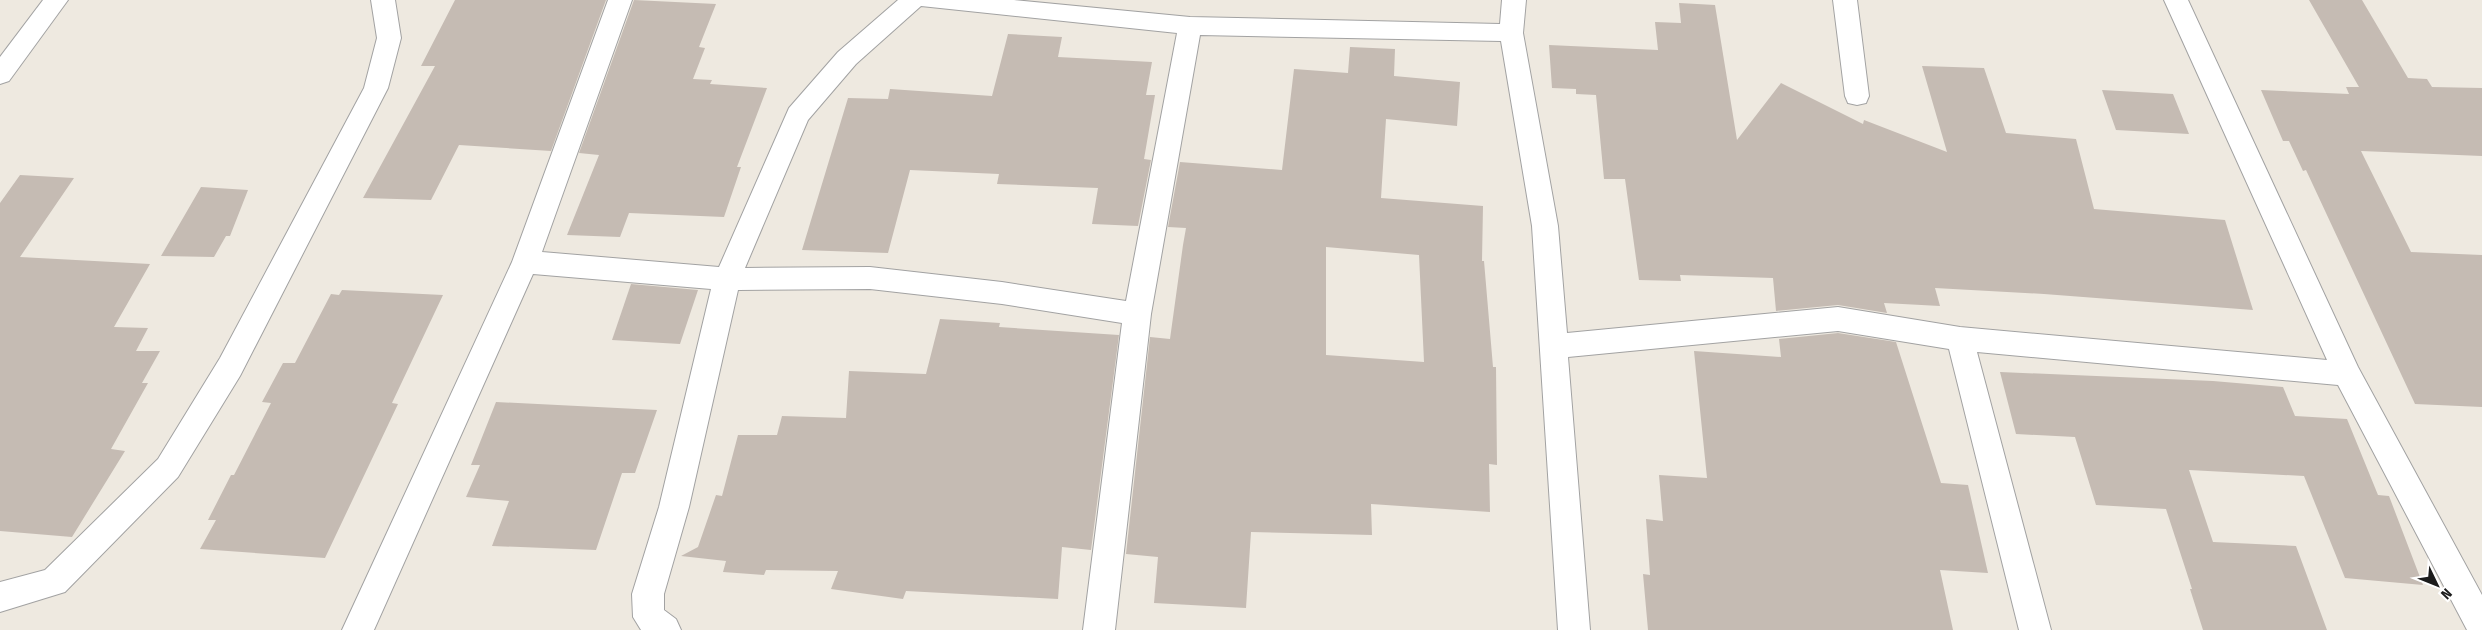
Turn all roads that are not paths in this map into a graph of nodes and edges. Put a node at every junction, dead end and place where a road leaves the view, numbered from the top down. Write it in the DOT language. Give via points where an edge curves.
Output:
graph roads {
  1 [pos="56,0"];
  2 [pos="383,0"];
  3 [pos="620,0"];
  4 [pos="913,0"];
  5 [pos="929,0"];
  6 [pos="1514,0"];
  7 [pos="1845,0"];
  8 [pos="2176,0"];
  9 [pos="1190,26"];
  10 [pos="1511,33"];
  11 [pos="0,75"];
  12 [pos="1857,96"];
  13 [pos="525,262"];
  14 [pos="727,279"];
  15 [pos="1137,314"];
  16 [pos="1960,339"];
  17 [pos="1555,346"];
  18 [pos="2347,374"];
  19 [pos="0,597"];
  20 [pos="2482,626"];
  21 [pos="358,630"];
  22 [pos="665,630"];
  23 [pos="1099,630"];
  24 [pos="1574,630"];
  25 [pos="2034,630"];
  1 -- 11 [label="street"];
  2 -- 19 [label="street" via="389,38 376,88 230,367 168,468 54,582"];
  3 -- 13 [label="street"];
  4 -- 14 [label="street" via="847,58 798,115"];
  5 -- 9 [label="street"];
  6 -- 10 [label="street"];
  7 -- 12 [label="street"];
  8 -- 18 [label="street"];
  9 -- 10 [label="street"];
  9 -- 15 [label="street"];
  10 -- 17 [label="street" via="1545,226"];
  13 -- 14 [label="street"];
  13 -- 21 [label="street"];
  14 -- 15 [label="street" via="870,278 1002,293"];
  14 -- 22 [label="street" via="674,507 648,594 648,618"];
  15 -- 23 [label="street"];
  16 -- 17 [label="street" via="1838,319"];
  16 -- 18 [label="street"];
  16 -- 25 [label="street"];
  17 -- 24 [label="street"];
  18 -- 20 [label="street"];
}
